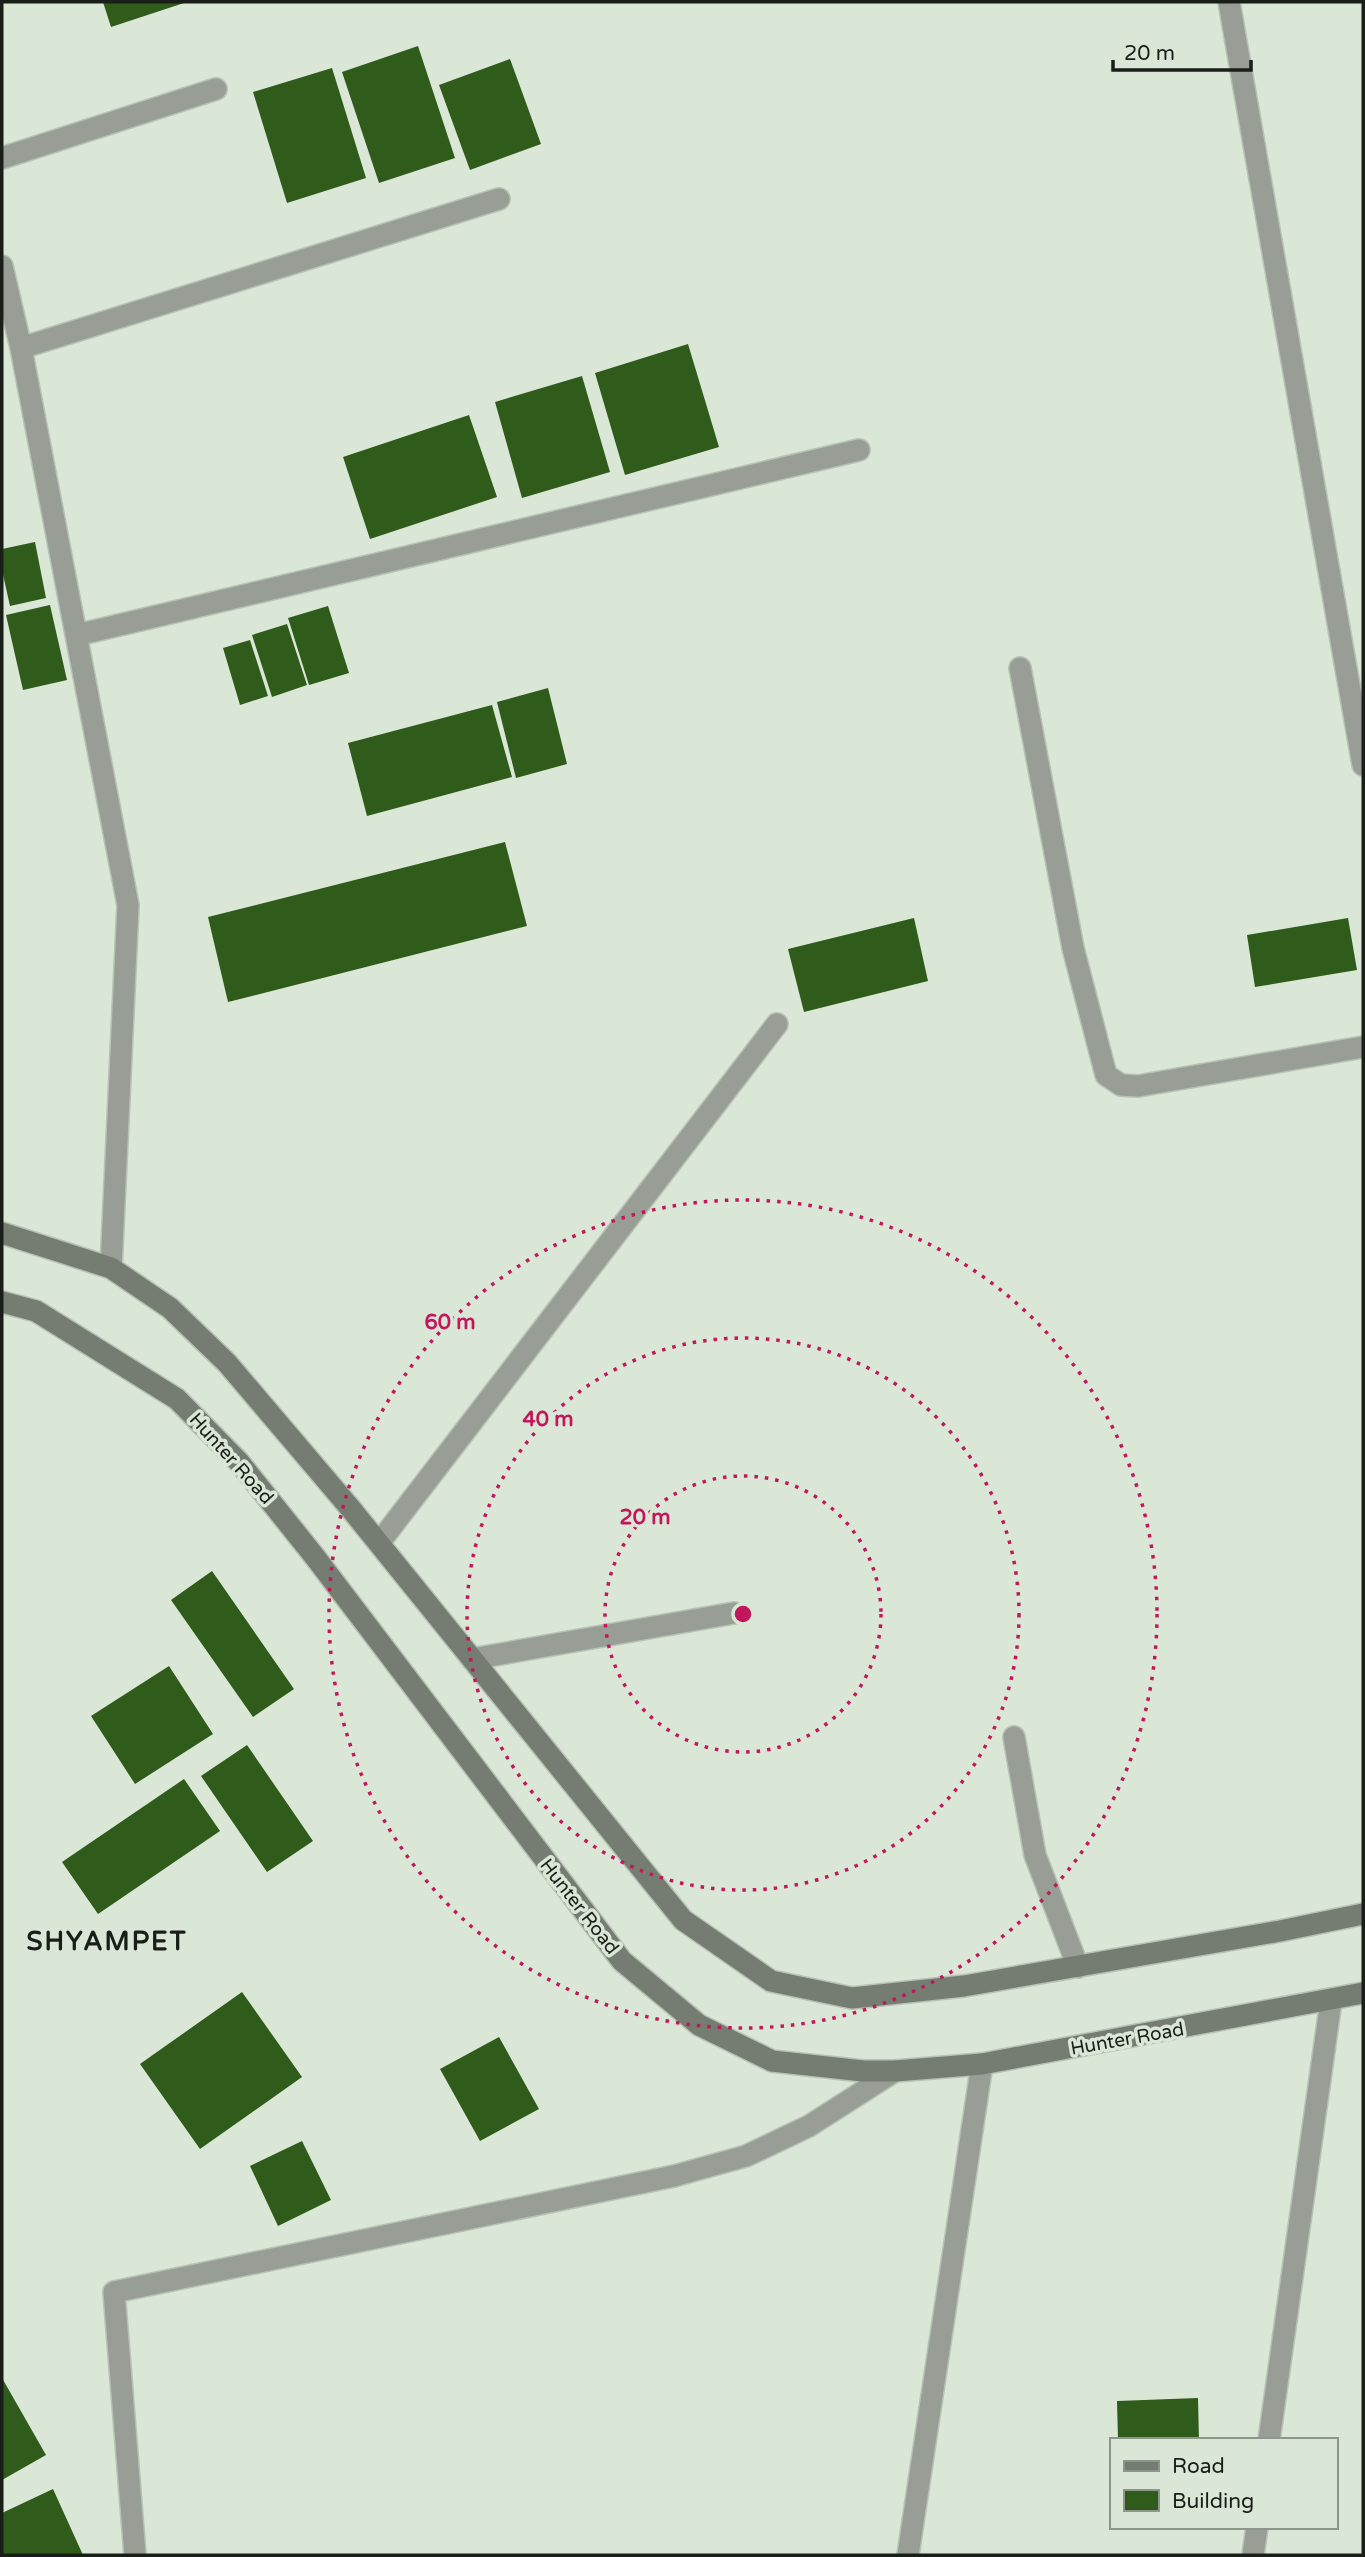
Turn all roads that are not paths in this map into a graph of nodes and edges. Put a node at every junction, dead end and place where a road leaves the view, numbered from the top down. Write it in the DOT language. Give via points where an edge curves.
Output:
graph roads {
  1 [pos="1229,2"];
  2 [pos="216,89"];
  3 [pos="2,158"];
  4 [pos="499,199"];
  5 [pos="2,266"];
  6 [pos="21,348"];
  7 [pos="859,450"];
  8 [pos="77,635"];
  9 [pos="1020,668"];
  10 [pos="1363,765"];
  11 [pos="776,1024"];
  12 [pos="1363,1047"];
  13 [pos="2,1233"];
  14 [pos="111,1268"];
  15 [pos="2,1302"];
  16 [pos="379,1543"];
  17 [pos="734,1613"];
  18 [pos="472,1659"];
  19 [pos="1014,1737"];
  20 [pos="1363,1913"];
  21 [pos="1078,1967"];
  22 [pos="1363,1993"];
  23 [pos="1331,2001"];
  24 [pos="982,2064"];
  25 [pos="895,2071"];
  26 [pos="1269,2438"];
  27 [pos="1257,2529"];
  28 [pos="135,2555"];
  29 [pos="908,2555"];
  30 [pos="1253,2555"];
  1 -- 10 [label="street"];
  2 -- 3 [label="street"];
  4 -- 6 [label="street"];
  5 -- 6 [label="street"];
  6 -- 8 [label="street"];
  7 -- 8 [label="street"];
  8 -- 14 [label="street" via="128,905"];
  9 -- 12 [label="street" via="1073,948 1106,1075 1121,1085 1138,1086"];
  11 -- 16 [label="street"];
  13 -- 14 [label="main road"];
  14 -- 16 [label="main road" via="170,1308 227,1363"];
  15 -- 25 [label="main road, Hunter Road" via="36,1311 177,1399 239,1462 622,1961 699,2025 772,2061"];
  16 -- 18 [label="main road"];
  17 -- 18 [label="street"];
  18 -- 21 [label="main road" via="683,1920 771,1981 852,1998"];
  19 -- 21 [label="street" via="1035,1855"];
  20 -- 21 [label="main road"];
  22 -- 23 [label="main road, Hunter Road"];
  23 -- 24 [label="main road, Hunter Road"];
  23 -- 26 [label="street"];
  24 -- 25 [label="main road, Hunter Road"];
  24 -- 29 [label="street"];
  25 -- 28 [label="street" via="809,2126 746,2156 686,2173 114,2291"];
  27 -- 30 [label="street"];
}
